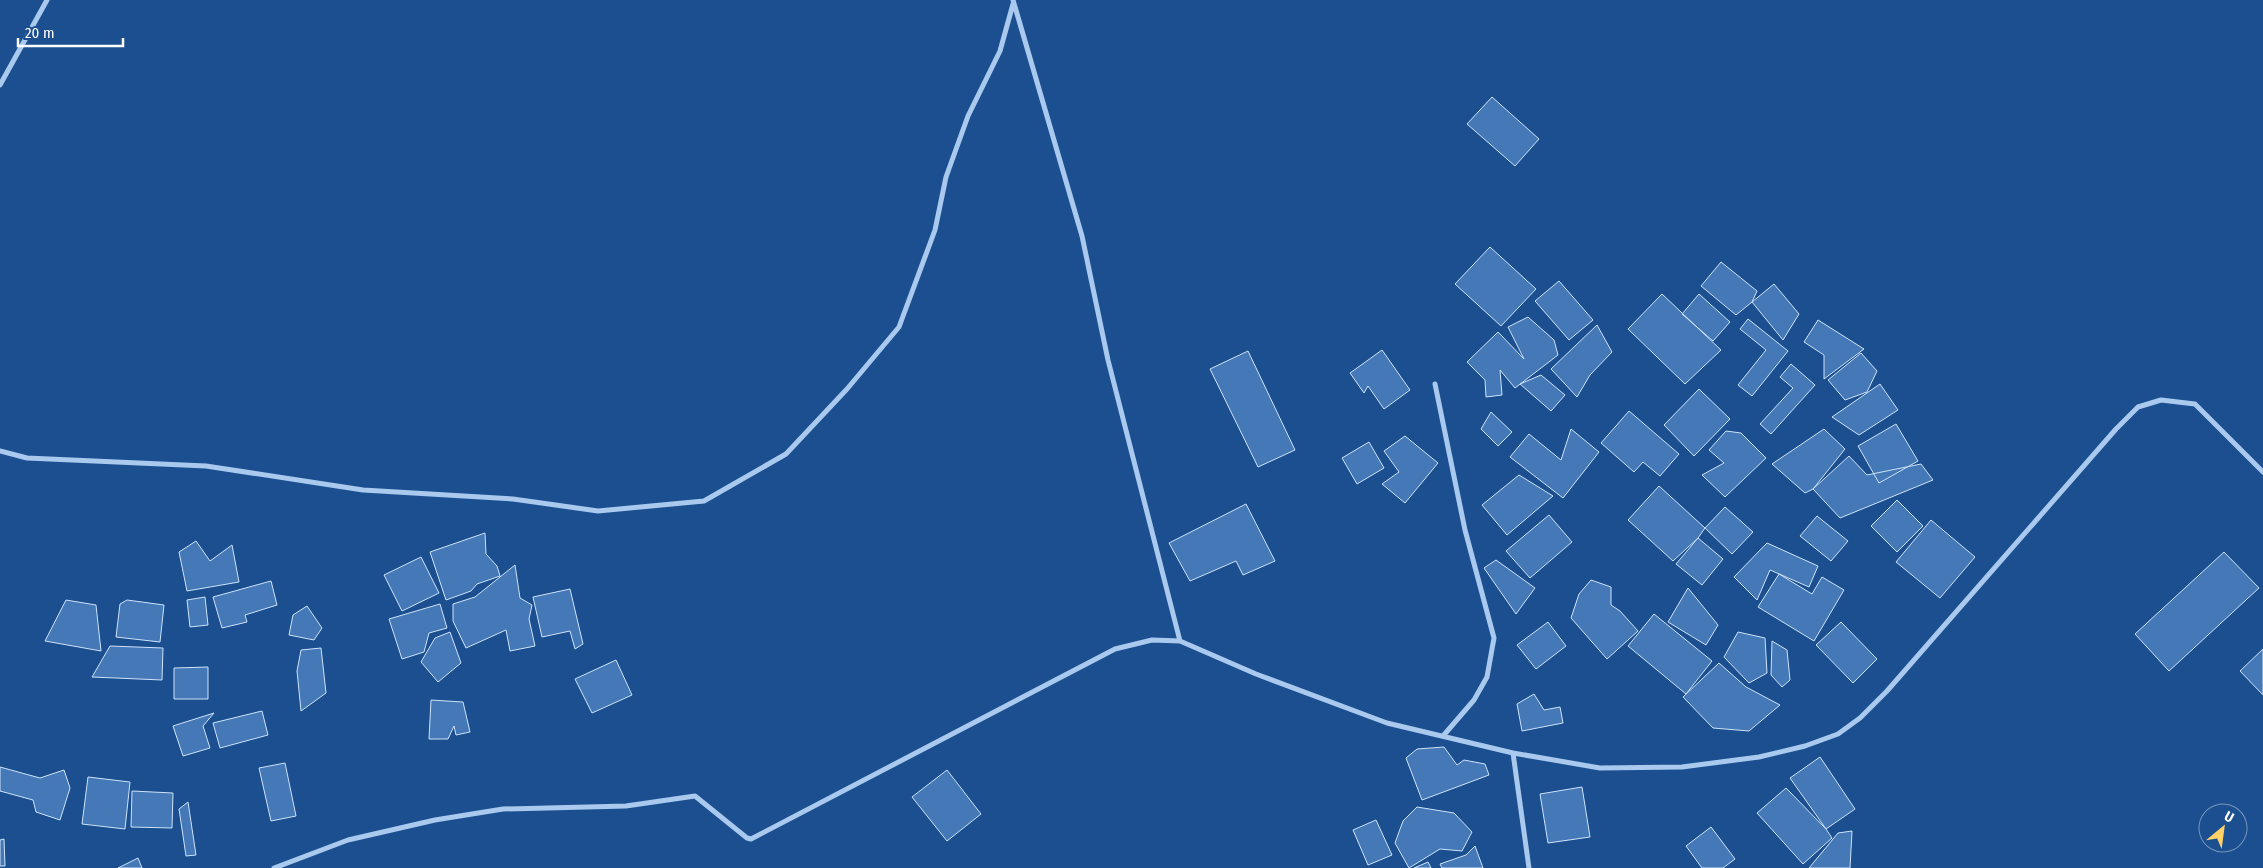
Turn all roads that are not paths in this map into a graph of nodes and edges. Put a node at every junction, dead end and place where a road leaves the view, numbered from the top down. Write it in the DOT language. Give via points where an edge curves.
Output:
graph roads {
  1 [pos="47,0"];
  2 [pos="1013,2"];
  3 [pos="0,85"];
  4 [pos="1435,384"];
  5 [pos="0,451"];
  6 [pos="2263,472"];
  7 [pos="1180,641"];
  8 [pos="1443,736"];
  9 [pos="1513,752"];
  10 [pos="274,868"];
  11 [pos="1529,868"];
  1 -- 3 [label="street"];
  2 -- 5 [label="street" via="1000,51 964,125 946,177 934,230 899,327 786,454 704,501 598,511 513,499 363,490 206,466 27,458"];
  2 -- 7 [label="street" via="1082,236 1108,360"];
  4 -- 8 [label="street" via="1465,530 1494,638 1487,677 1474,700"];
  6 -- 9 [label="street" via="2195,404 2161,400 2138,407 1887,690 1860,718 1838,734 1806,746 1759,757 1682,767 1600,768"];
  7 -- 8 [label="street" via="1256,674 1387,723"];
  7 -- 10 [label="street" via="1152,640 1115,649 751,839 695,796 617,806 503,808 348,840"];
  8 -- 9 [label="street"];
  9 -- 11 [label="street"];
}
